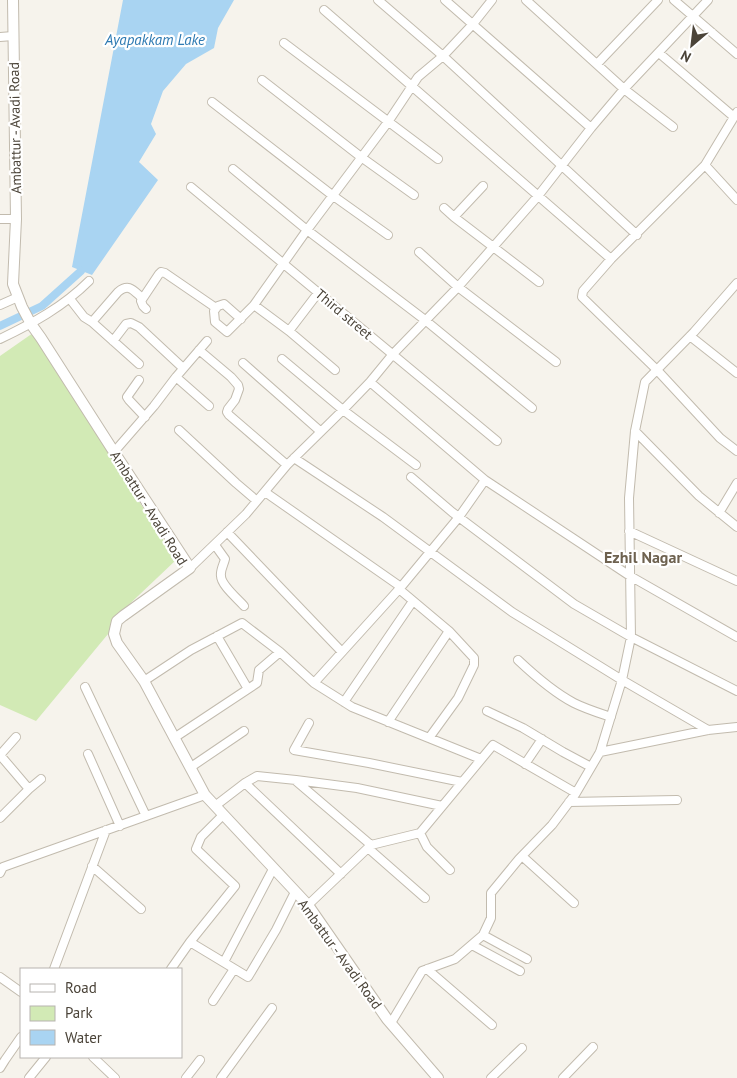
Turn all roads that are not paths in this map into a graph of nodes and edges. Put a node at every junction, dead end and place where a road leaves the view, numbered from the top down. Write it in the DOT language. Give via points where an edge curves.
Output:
graph roads {
  1 [pos="12,0"];
  2 [pos="378,0"];
  3 [pos="445,0"];
  4 [pos="492,0"];
  5 [pos="526,0"];
  6 [pos="658,0"];
  7 [pos="674,0"];
  8 [pos="708,0"];
  9 [pos="324,10"];
  10 [pos="693,16"];
  11 [pos="473,24"];
  12 [pos="13,36"];
  13 [pos="0,37"];
  14 [pos="284,44"];
  15 [pos="659,52"];
  16 [pos="737,54"];
  17 [pos="443,56"];
  18 [pos="597,64"];
  19 [pos="262,80"];
  20 [pos="412,87"];
  21 [pos="624,89"];
  22 [pos="212,102"];
  23 [pos="735,115"];
  24 [pos="388,122"];
  25 [pos="673,127"];
  26 [pos="591,128"];
  27 [pos="362,158"];
  28 [pos="438,159"];
  29 [pos="705,165"];
  30 [pos="562,166"];
  31 [pos="233,168"];
  32 [pos="483,186"];
  33 [pos="191,187"];
  34 [pos="332,195"];
  35 [pos="414,195"];
  36 [pos="538,196"];
  37 [pos="737,200"];
  38 [pos="444,208"];
  39 [pos="454,217"];
  40 [pos="16,218"];
  41 [pos="0,219"];
  42 [pos="306,230"];
  43 [pos="388,235"];
  44 [pos="636,235"];
  45 [pos="493,247"];
  46 [pos="419,252"];
  47 [pos="611,260"];
  48 [pos="284,264"];
  49 [pos="89,281"];
  50 [pos="539,282"];
  51 [pos="737,282"];
  52 [pos="458,287"];
  53 [pos="318,293"];
  54 [pos="142,298"];
  55 [pos="70,299"];
  56 [pos="20,302"];
  57 [pos="0,305"];
  58 [pos="254,305"];
  59 [pos="216,308"];
  60 [pos="146,309"];
  61 [pos="241,319"];
  62 [pos="425,320"];
  63 [pos="30,322"];
  64 [pos="92,322"];
  65 [pos="289,331"];
  66 [pos="690,336"];
  67 [pos="0,339"];
  68 [pos="113,341"];
  69 [pos="207,341"];
  70 [pos="200,350"];
  71 [pos="393,354"];
  72 [pos="282,358"];
  73 [pos="556,362"];
  74 [pos="243,363"];
  75 [pos="139,364"];
  76 [pos="183,368"];
  77 [pos="335,370"];
  78 [pos="657,370"];
  79 [pos="737,373"];
  80 [pos="176,377"];
  81 [pos="139,380"];
  82 [pos="370,382"];
  83 [pos="209,406"];
  84 [pos="532,408"];
  85 [pos="343,410"];
  86 [pos="145,417"];
  87 [pos="180,430"];
  88 [pos="635,431"];
  89 [pos="320,432"];
  90 [pos="497,441"];
  91 [pos="737,451"];
  92 [pos="114,452"];
  93 [pos="294,458"];
  94 [pos="287,465"];
  95 [pos="416,465"];
  96 [pos="411,477"];
  97 [pos="484,480"];
  98 [pos="737,483"];
  99 [pos="265,492"];
  100 [pos="257,501"];
  101 [pos="719,512"];
  102 [pos="459,517"];
  103 [pos="737,527"];
  104 [pos="629,531"];
  105 [pos="227,532"];
  106 [pos="214,545"];
  107 [pos="430,552"];
  108 [pos="190,568"];
  109 [pos="630,576"];
  110 [pos="737,581"];
  111 [pos="400,588"];
  112 [pos="413,601"];
  113 [pos="244,606"];
  114 [pos="448,631"];
  115 [pos="217,636"];
  116 [pos="737,637"];
  117 [pos="631,638"];
  118 [pos="280,652"];
  119 [pos="342,652"];
  120 [pos="518,660"];
  121 [pos="622,680"];
  122 [pos="144,681"];
  123 [pos="314,683"];
  124 [pos="85,687"];
  125 [pos="248,689"];
  126 [pos="737,691"];
  127 [pos="344,702"];
  128 [pos="487,711"];
  129 [pos="611,717"];
  130 [pos="388,722"];
  131 [pos="309,723"];
  132 [pos="737,727"];
  133 [pos="708,730"];
  134 [pos="244,732"];
  135 [pos="16,737"];
  136 [pos="174,738"];
  137 [pos="429,738"];
  138 [pos="542,739"];
  139 [pos="600,752"];
  140 [pos="88,754"];
  141 [pos="0,755"];
  142 [pos="481,759"];
  143 [pos="525,764"];
  144 [pos="191,767"];
  145 [pos="591,767"];
  146 [pos="41,780"];
  147 [pos="296,780"];
  148 [pos="462,782"];
  149 [pos="245,783"];
  150 [pos="29,789"];
  151 [pos="576,794"];
  152 [pos="205,795"];
  153 [pos="677,800"];
  154 [pos="569,802"];
  155 [pos="215,806"];
  156 [pos="442,806"];
  157 [pos="223,815"];
  158 [pos="146,816"];
  159 [pos="0,818"];
  160 [pos="120,826"];
  161 [pos="106,830"];
  162 [pos="420,833"];
  163 [pos="369,847"];
  164 [pos="522,856"];
  165 [pos="1,866"];
  166 [pos="92,866"];
  167 [pos="273,869"];
  168 [pos="450,870"];
  169 [pos="341,874"];
  170 [pos="295,892"];
  171 [pos="425,898"];
  172 [pos="574,903"];
  173 [pos="308,905"];
  174 [pos="141,909"];
  175 [pos="483,935"];
  176 [pos="190,942"];
  177 [pos="472,945"];
  178 [pos="527,960"];
  179 [pos="224,962"];
  180 [pos="54,968"];
  181 [pos="172,968"];
  182 [pos="234,969"];
  183 [pos="427,969"];
  184 [pos="520,971"];
  185 [pos="0,977"];
  186 [pos="20,991"];
  187 [pos="212,1001"];
  188 [pos="272,1008"];
  189 [pos="390,1023"];
  190 [pos="492,1025"];
  191 [pos="20,1038"];
  192 [pos="593,1047"];
  193 [pos="522,1048"];
  194 [pos="45,1058"];
  195 [pos="94,1058"];
  196 [pos="200,1060"];
  197 [pos="0,1068"];
  198 [pos="29,1078"];
  199 [pos="116,1078"];
  200 [pos="186,1078"];
  201 [pos="222,1078"];
  202 [pos="438,1078"];
  203 [pos="491,1078"];
  204 [pos="563,1078"];
  1 -- 12 [label="street, Ambattur - Avadi Road"];
  2 -- 17 [label="street"];
  3 -- 11 [label="street"];
  4 -- 11 [label="street"];
  5 -- 18 [label="street"];
  6 -- 18 [label="street"];
  7 -- 10 [label="street"];
  8 -- 10 [label="street"];
  9 -- 20 [label="street"];
  10 -- 15 [label="street"];
  10 -- 16 [label="street"];
  11 -- 17 [label="street"];
  11 -- 26 [label="street"];
  12 -- 13 [label="street"];
  12 -- 40 [label="street, Ambattur - Avadi Road"];
  14 -- 24 [label="street"];
  15 -- 21 [label="street"];
  15 -- 23 [label="street"];
  17 -- 20 [label="street" via="418,77"];
  17 -- 30 [label="street"];
  18 -- 21 [label="street"];
  19 -- 27 [label="street"];
  20 -- 24 [label="street"];
  20 -- 36 [label="street"];
  21 -- 25 [label="street"];
  21 -- 26 [label="street"];
  22 -- 34 [label="street"];
  23 -- 29 [label="street"];
  24 -- 27 [label="street"];
  24 -- 28 [label="street"];
  26 -- 30 [label="street"];
  27 -- 34 [label="street"];
  27 -- 35 [label="street"];
  29 -- 37 [label="street"];
  29 -- 44 [label="street"];
  30 -- 36 [label="street"];
  30 -- 44 [label="street"];
  31 -- 42 [label="street"];
  32 -- 39 [label="street"];
  33 -- 48 [label="street, Third street"];
  34 -- 42 [label="street"];
  34 -- 43 [label="street"];
  36 -- 45 [label="street"];
  36 -- 47 [label="street"];
  38 -- 39 [label="street"];
  39 -- 45 [label="street"];
  40 -- 41 [label="street"];
  40 -- 56 [label="street, Ambattur - Avadi Road" via="13,284"];
  42 -- 48 [label="street"];
  42 -- 62 [label="street"];
  44 -- 47 [label="street"];
  45 -- 50 [label="street"];
  45 -- 52 [label="street"];
  46 -- 52 [label="street"];
  47 -- 78 [label="street" via="582,291 582,297"];
  48 -- 53 [label="street, Third street"];
  48 -- 58 [label="street"];
  49 -- 55 [label="street"];
  51 -- 66 [label="street"];
  52 -- 62 [label="street"];
  52 -- 73 [label="street"];
  53 -- 65 [label="street"];
  53 -- 71 [label="street, Third street"];
  54 -- 59 [label="street" via="161,272"];
  54 -- 60 [label="street" via="141,303"];
  54 -- 64 [label="street" via="130,288 123,288"];
  55 -- 63 [label="street"];
  55 -- 64 [label="street"];
  56 -- 57 [label="street"];
  56 -- 63 [label="street, Ambattur - Avadi Road"];
  58 -- 61 [label="street"];
  58 -- 65 [label="street"];
  59 -- 61 [label="street" via="224,304"];
  59 -- 61 [label="street" via="215,322 227,332"];
  62 -- 71 [label="street"];
  62 -- 84 [label="street"];
  63 -- 67 [label="street"];
  63 -- 92 [label="street, Ambattur - Avadi Road"];
  64 -- 68 [label="street"];
  65 -- 77 [label="street"];
  66 -- 78 [label="street"];
  66 -- 79 [label="street"];
  68 -- 75 [label="street"];
  68 -- 76 [label="street" via="126,324 139,327"];
  69 -- 70 [label="street"];
  70 -- 76 [label="street"];
  70 -- 94 [label="street" via="238,385 235,400 227,412 229,415"];
  71 -- 82 [label="street"];
  71 -- 90 [label="street, Third street"];
  72 -- 85 [label="street"];
  74 -- 89 [label="street"];
  76 -- 80 [label="street"];
  78 -- 88 [label="street" via="645,382"];
  78 -- 91 [label="street" via="720,438"];
  80 -- 83 [label="street"];
  80 -- 86 [label="street"];
  81 -- 86 [label="street" via="127,397"];
  82 -- 85 [label="street"];
  82 -- 97 [label="street"];
  85 -- 89 [label="street"];
  85 -- 95 [label="street"];
  86 -- 92 [label="street"];
  87 -- 100 [label="street"];
  88 -- 101 [label="street"];
  88 -- 104 [label="street"];
  89 -- 93 [label="street"];
  92 -- 108 [label="street, Ambattur - Avadi Road"];
  93 -- 94 [label="street"];
  93 -- 107 [label="street"];
  94 -- 99 [label="street"];
  96 -- 102 [label="street"];
  97 -- 102 [label="street"];
  97 -- 109 [label="street"];
  98 -- 101 [label="street"];
  99 -- 100 [label="street"];
  99 -- 111 [label="street"];
  100 -- 105 [label="street"];
  101 -- 103 [label="street"];
  102 -- 107 [label="street"];
  102 -- 117 [label="street" via="574,604"];
  104 -- 109 [label="street"];
  104 -- 110 [label="street"];
  105 -- 106 [label="street"];
  105 -- 119 [label="street"];
  106 -- 108 [label="street"];
  106 -- 113 [label="street" via="225,559 222,580"];
  107 -- 111 [label="street"];
  107 -- 121 [label="street" via="512,612"];
  108 -- 122 [label="street, Ambattur - Avadi Road" via="117,621 116,642"];
  109 -- 116 [label="street"];
  109 -- 117 [label="street"];
  111 -- 112 [label="street"];
  111 -- 119 [label="street"];
  112 -- 114 [label="street"];
  112 -- 127 [label="street"];
  114 -- 130 [label="street"];
  114 -- 137 [label="street" via="474,658 474,665 458,698"];
  115 -- 118 [label="street" via="242,624"];
  115 -- 122 [label="street"];
  115 -- 125 [label="street"];
  117 -- 121 [label="street"];
  117 -- 126 [label="street"];
  118 -- 123 [label="street"];
  118 -- 125 [label="street" via="259,670 257,683"];
  119 -- 123 [label="street"];
  120 -- 129 [label="street" via="561,695"];
  121 -- 129 [label="street"];
  121 -- 133 [label="street"];
  122 -- 136 [label="street, Ambattur - Avadi Road"];
  123 -- 127 [label="street"];
  124 -- 158 [label="street"];
  125 -- 136 [label="street"];
  127 -- 130 [label="street"];
  128 -- 138 [label="street"];
  129 -- 139 [label="street"];
  130 -- 137 [label="street"];
  131 -- 148 [label="street" via="294,750"];
  132 -- 133 [label="street"];
  133 -- 139 [label="street"];
  134 -- 144 [label="street"];
  135 -- 141 [label="street"];
  136 -- 144 [label="street, Ambattur - Avadi Road"];
  137 -- 142 [label="street"];
  138 -- 143 [label="street"];
  138 -- 145 [label="street"];
  139 -- 145 [label="street"];
  140 -- 160 [label="street"];
  141 -- 150 [label="street"];
  142 -- 143 [label="street" via="493,745"];
  142 -- 148 [label="street"];
  143 -- 151 [label="street"];
  144 -- 152 [label="street, Ambattur - Avadi Road"];
  145 -- 151 [label="street"];
  146 -- 150 [label="street"];
  147 -- 149 [label="street" via="257,776"];
  147 -- 156 [label="street" via="357,788"];
  147 -- 163 [label="street"];
  148 -- 156 [label="street"];
  149 -- 155 [label="street"];
  149 -- 169 [label="street"];
  150 -- 159 [label="street"];
  151 -- 154 [label="street"];
  152 -- 155 [label="street, Ambattur - Avadi Road"];
  152 -- 158 [label="street"];
  153 -- 154 [label="street"];
  154 -- 164 [label="street" via="552,826"];
  155 -- 157 [label="street, Ambattur - Avadi Road"];
  156 -- 162 [label="street"];
  157 -- 167 [label="street, Ambattur - Avadi Road"];
  157 -- 176 [label="street" via="201,837 196,849 235,886"];
  158 -- 160 [label="street"];
  160 -- 161 [label="street"];
  161 -- 165 [label="street"];
  161 -- 166 [label="street"];
  162 -- 163 [label="street"];
  162 -- 168 [label="street" via="427,847"];
  163 -- 169 [label="street"];
  163 -- 171 [label="street"];
  164 -- 172 [label="street"];
  164 -- 175 [label="street" via="491,893 491,918"];
  166 -- 174 [label="street"];
  166 -- 180 [label="street"];
  167 -- 170 [label="street, Ambattur - Avadi Road"];
  167 -- 179 [label="street"];
  169 -- 173 [label="street"];
  170 -- 173 [label="street, Ambattur - Avadi Road"];
  170 -- 182 [label="street" via="248,977"];
  173 -- 189 [label="street, Ambattur - Avadi Road"];
  175 -- 177 [label="street"];
  175 -- 178 [label="street"];
  176 -- 179 [label="street"];
  176 -- 181 [label="street"];
  177 -- 183 [label="street" via="455,959"];
  177 -- 184 [label="street"];
  179 -- 182 [label="street"];
  182 -- 187 [label="street"];
  183 -- 189 [label="street" via="422,971"];
  183 -- 190 [label="street"];
  185 -- 186 [label="street"];
  188 -- 201 [label="street"];
  189 -- 202 [label="street, Ambattur - Avadi Road"];
  191 -- 197 [label="street"];
  192 -- 204 [label="street"];
  193 -- 203 [label="street"];
  194 -- 198 [label="street"];
  195 -- 199 [label="street"];
  196 -- 200 [label="street"];
}
